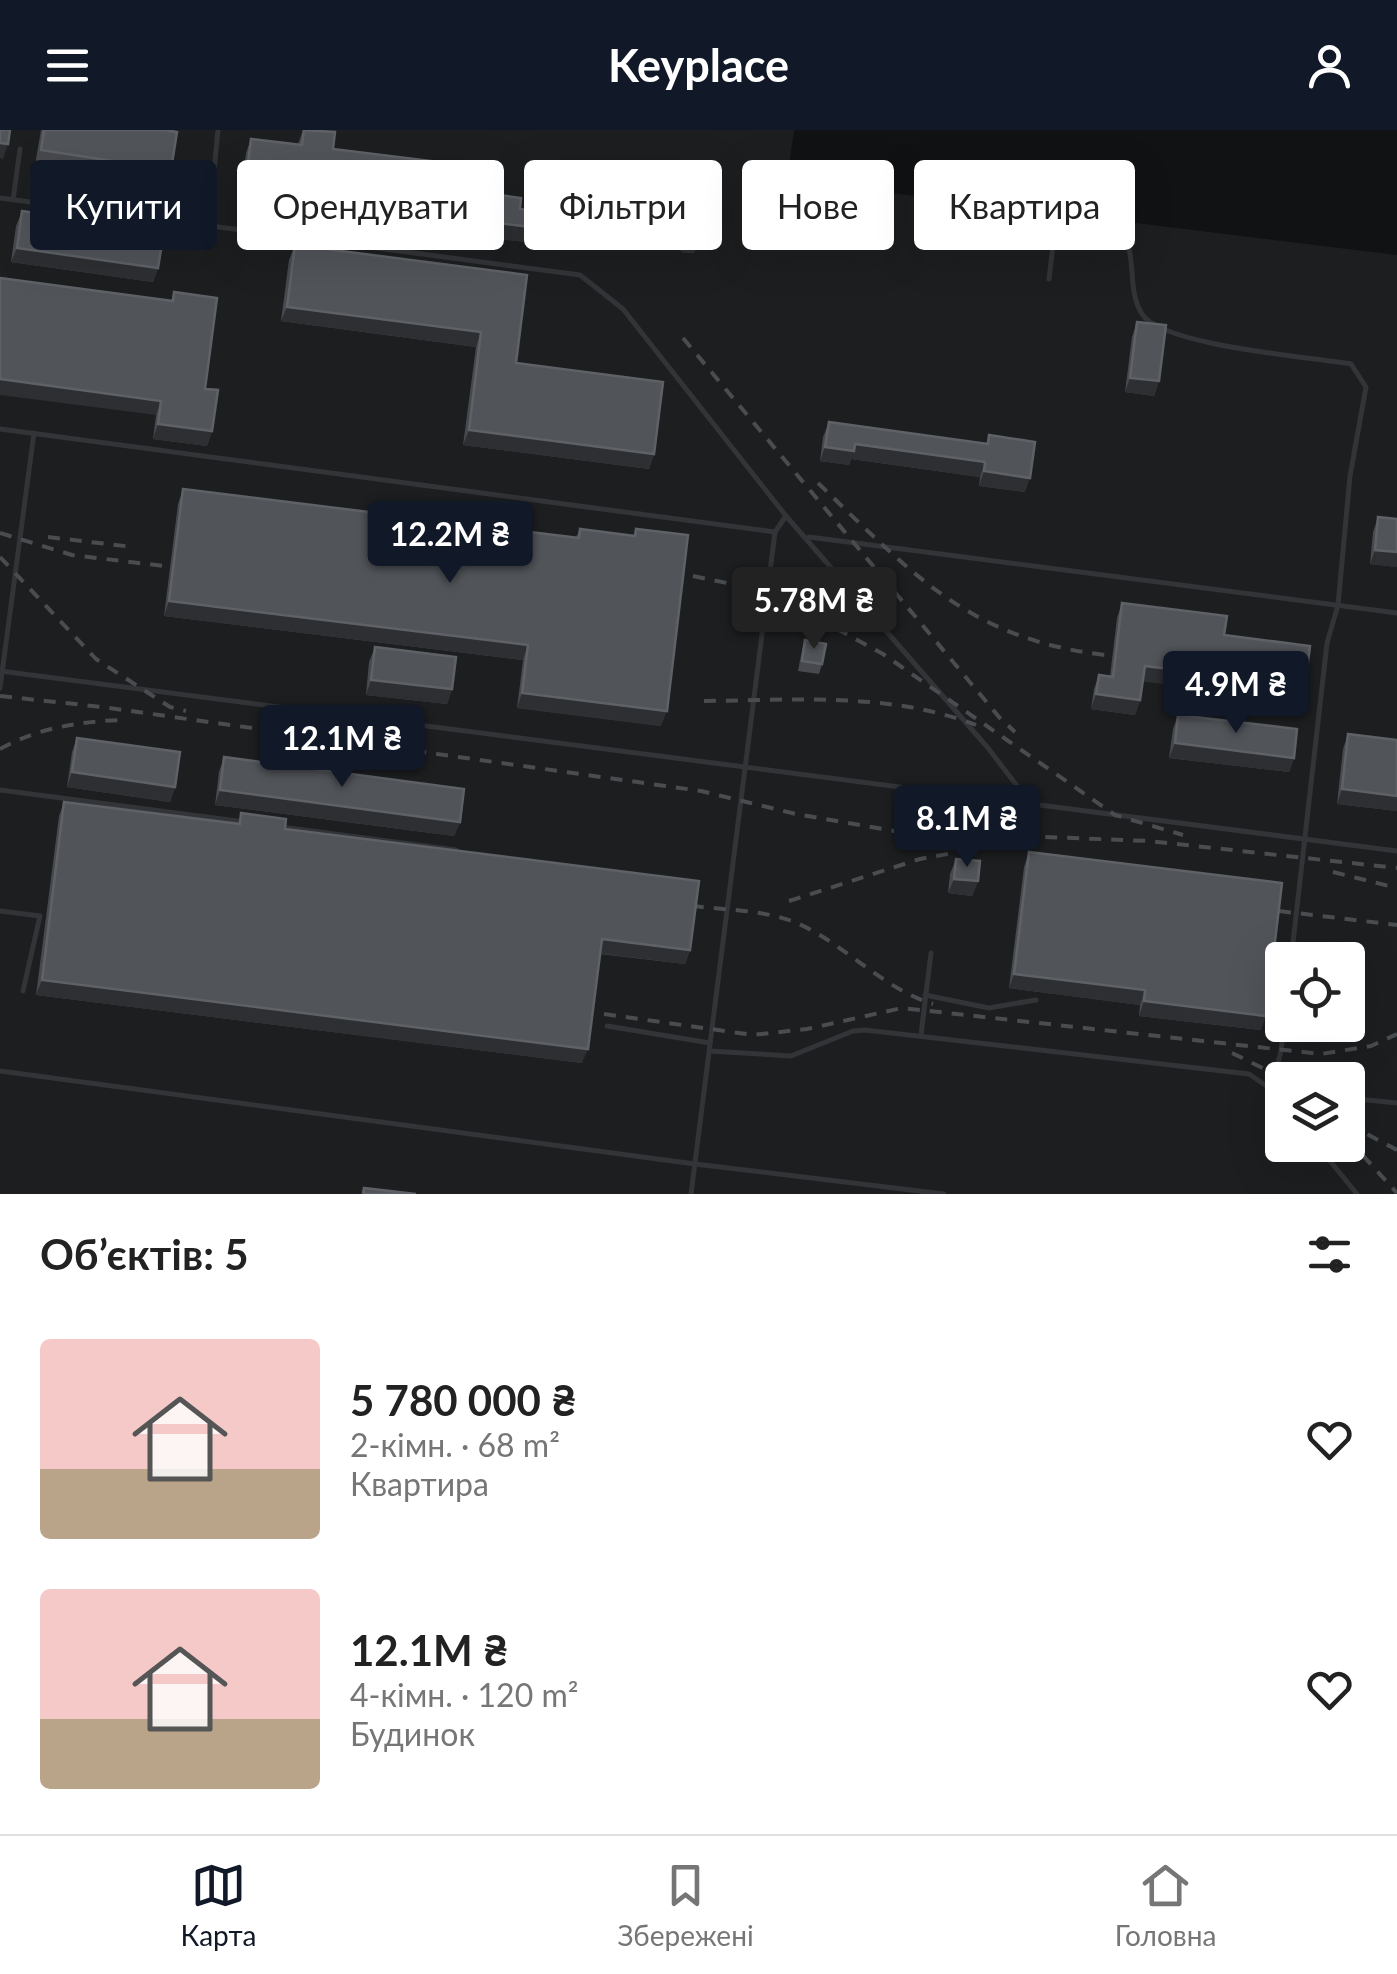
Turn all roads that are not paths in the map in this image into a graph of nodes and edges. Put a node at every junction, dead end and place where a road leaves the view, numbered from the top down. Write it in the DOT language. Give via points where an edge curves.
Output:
graph roads {
  1 [pos="218,130"];
  2 [pos="20,150"];
  3 [pos="215,160"];
  4 [pos="0,198"];
  5 [pos="13,200"];
  6 [pos="30,202"];
  7 [pos="217,225"];
  8 [pos="1049,279"];
  9 [pos="0,428"];
  10 [pos="34,433"];
  11 [pos="786,516"];
  12 [pos="775,532"];
  13 [pos="806,537"];
  14 [pos="1338,606"];
  15 [pos="1397,613"];
  16 [pos="1,671"];
  17 [pos="0,688"];
  18 [pos="746,766"];
  19 [pos="0,790"];
  20 [pos="1031,804"];
  21 [pos="248,822"];
  22 [pos="267,825"];
  23 [pos="1306,840"];
  24 [pos="456,850"];
  25 [pos="1397,852"];
  26 [pos="0,910"];
  27 [pos="1294,942"];
  28 [pos="931,954"];
  29 [pos="23,991"];
  30 [pos="925,996"];
  31 [pos="1036,1000"];
  32 [pos="607,1026"];
  33 [pos="920,1035"];
  34 [pos="710,1047"];
  35 [pos="0,1071"];
  36 [pos="1265,1085"];
  37 [pos="1365,1100"];
  38 [pos="1397,1103"];
  39 [pos="1331,1162"];
  40 [pos="695,1164"];
  41 [pos="691,1194"];
  42 [pos="944,1194"];
  43 [pos="1357,1194"];
  1 -- 3 [label="lane"];
  2 -- 5 [label="lane"];
  4 -- 5 [label="lane"];
  5 -- 6 [label="lane"];
  7 -- 11 [label="lane" via="580,275 623,309"];
  8 -- 14 [label="lane" via="1054,236 1062,228 1122,232 1130,244 1136,300 1148,321 1242,352 1351,364 1366,386"];
  9 -- 10 [label="lane"];
  10 -- 12 [label="lane"];
  10 -- 16 [label="lane"];
  11 -- 12 [label="lane"];
  11 -- 13 [label="lane"];
  12 -- 18 [label="lane"];
  13 -- 14 [label="lane"];
  13 -- 20 [label="lane"];
  14 -- 15 [label="lane"];
  14 -- 23 [label="lane" via="1327,643"];
  16 -- 17 [label="lane"];
  16 -- 18 [label="lane"];
  18 -- 20 [label="lane"];
  18 -- 34 [label="lane"];
  19 -- 21 [label="lane"];
  20 -- 23 [label="lane"];
  22 -- 24 [label="lane"];
  23 -- 25 [label="lane"];
  23 -- 27 [label="lane"];
  26 -- 29 [label="lane" via="40,916"];
  28 -- 30 [label="lane"];
  30 -- 31 [label="lane" via="989,1008"];
  30 -- 33 [label="lane"];
  32 -- 34 [label="lane"];
  33 -- 34 [label="lane" via="853,1031 791,1056"];
  33 -- 36 [label="lane" via="1249,1074"];
  34 -- 40 [label="lane"];
  35 -- 40 [label="lane"];
  37 -- 38 [label="lane"];
  39 -- 43 [label="lane"];
  40 -- 41 [label="lane"];
  40 -- 42 [label="lane"];
}
